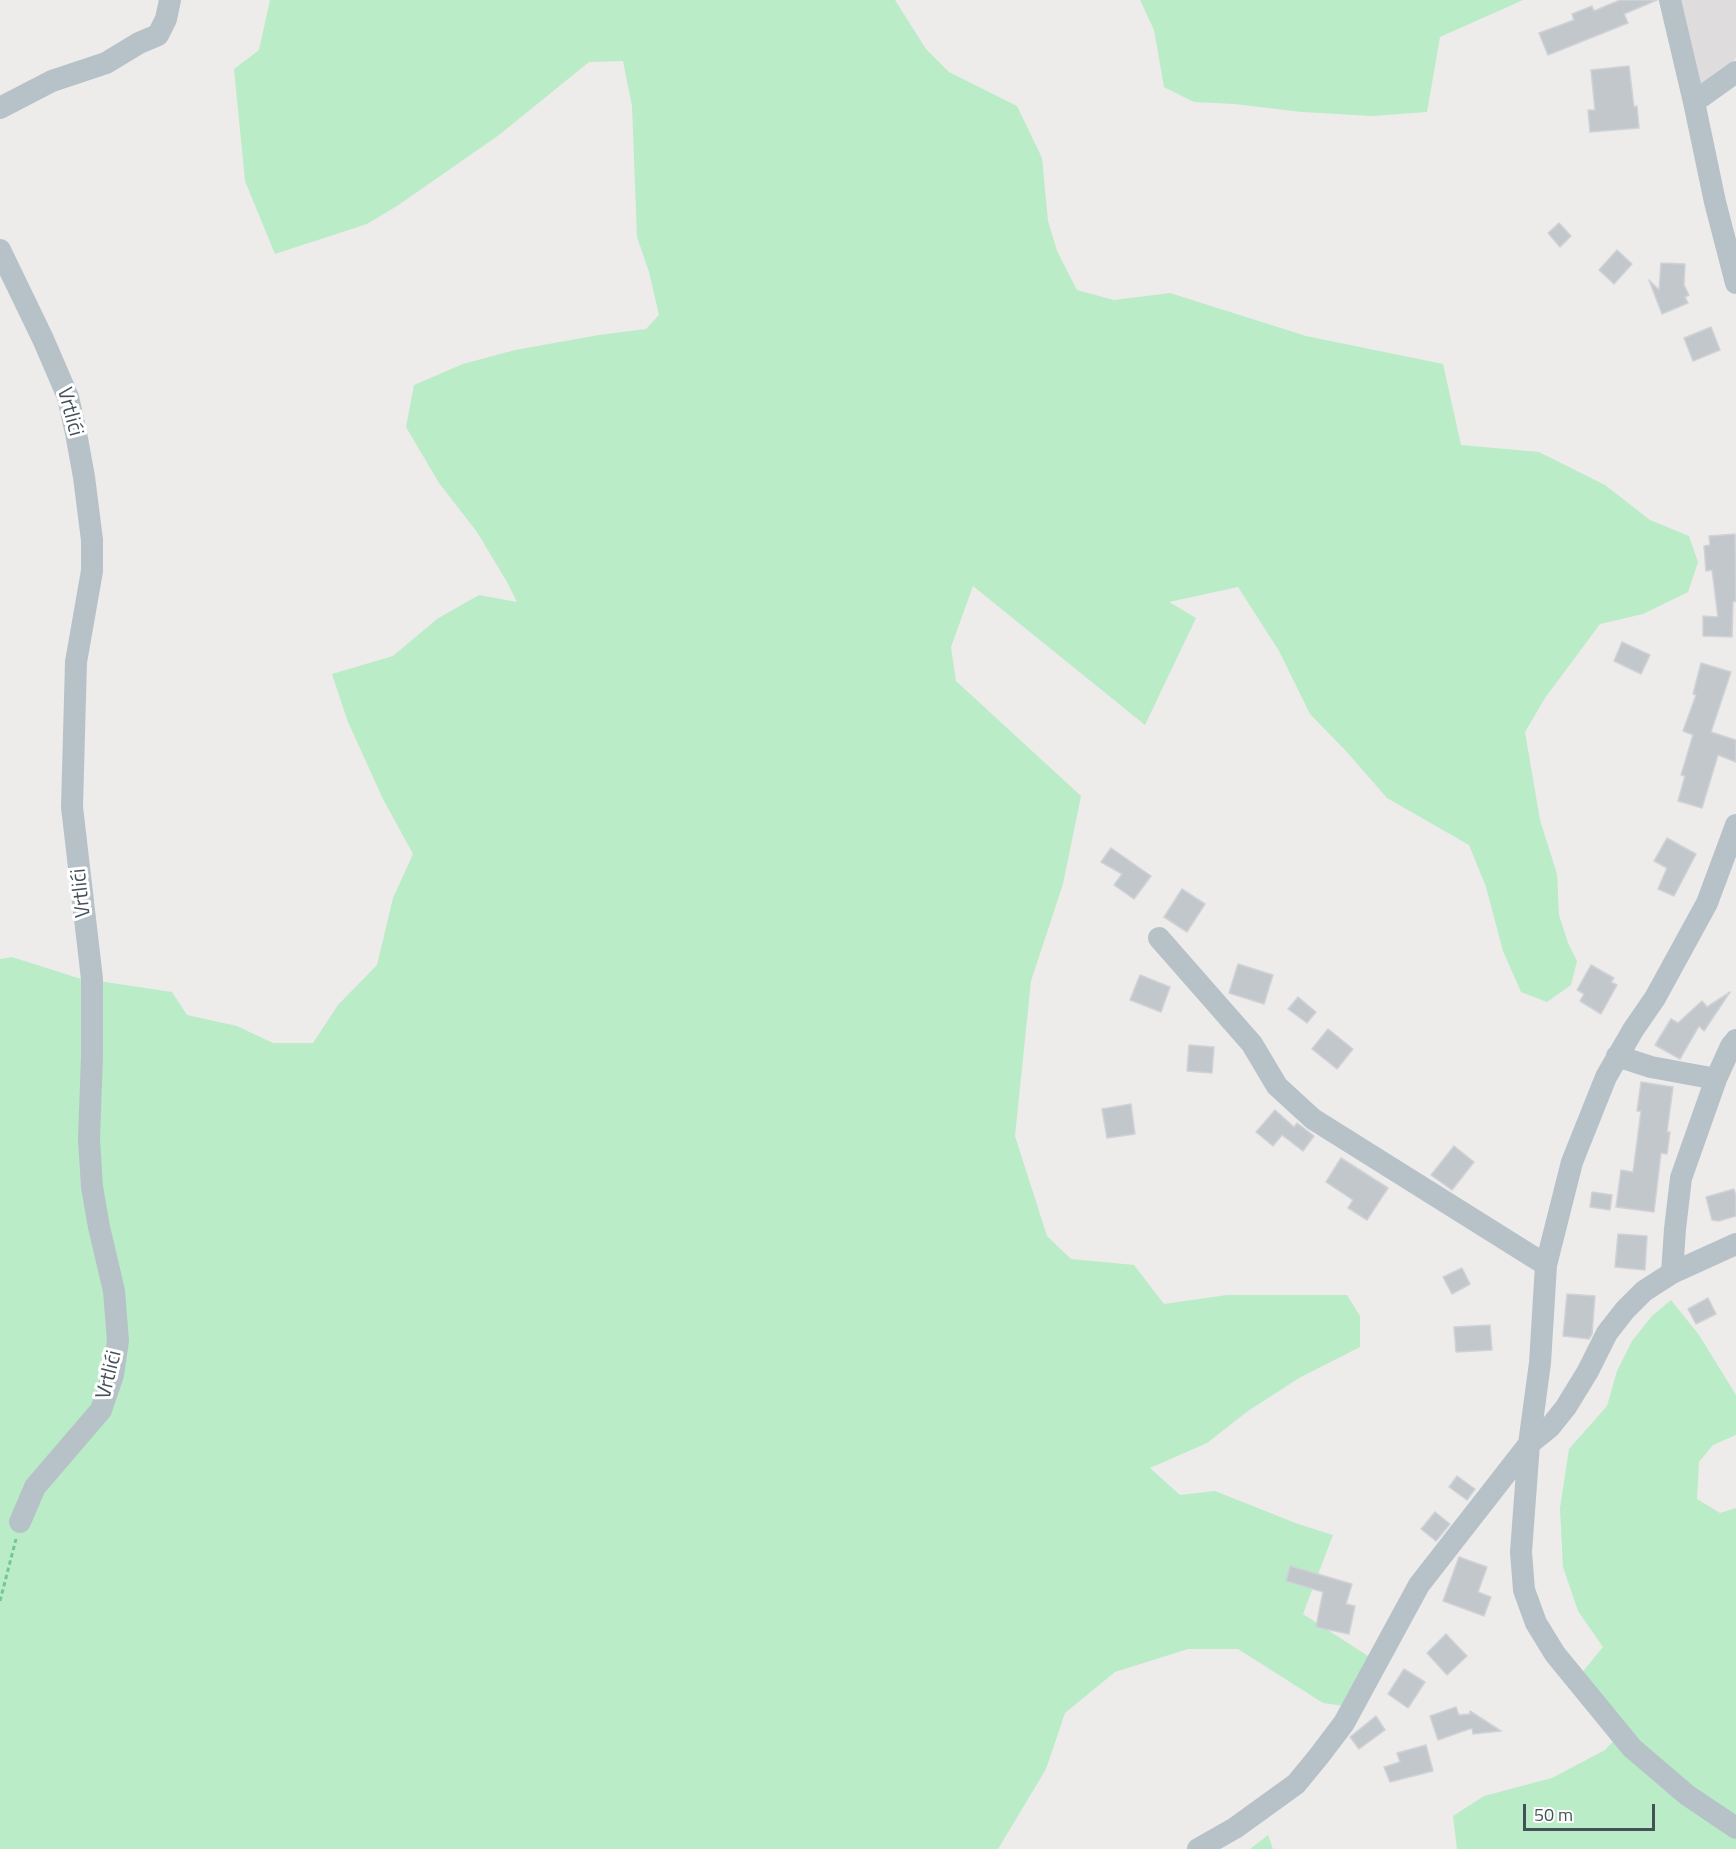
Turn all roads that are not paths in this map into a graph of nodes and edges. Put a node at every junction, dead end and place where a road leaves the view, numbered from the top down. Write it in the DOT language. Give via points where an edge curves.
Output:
graph roads {
  1 [pos="170,0"];
  2 [pos="1670,0"];
  3 [pos="1736,72"];
  4 [pos="1694,102"];
  5 [pos="0,108"];
  6 [pos="0,250"];
  7 [pos="1736,283"];
  8 [pos="1736,825"];
  9 [pos="1159,938"];
  10 [pos="1736,1041"];
  11 [pos="1617,1056"];
  12 [pos="1716,1079"];
  13 [pos="1736,1244"];
  14 [pos="1546,1264"];
  15 [pos="1672,1273"];
  16 [pos="1528,1444"];
  17 [pos="20,1522"];
  18 [pos="1736,1828"];
  19 [pos="1198,1849"];
  1 -- 5 [label="street" via="158,35 106,63 51,81"];
  2 -- 4 [label="street"];
  3 -- 4 [label="street"];
  4 -- 7 [label="street" via="1714,202"];
  6 -- 17 [label="street, Vrtlići" via="68,397 92,540 92,571 76,662 72,807 92,979 92,1187 114,1291 118,1341 113,1375 100,1410 34,1487"];
  8 -- 11 [label="street" via="1707,903 1655,998"];
  9 -- 14 [label="street" via="1252,1044 1277,1086 1313,1119"];
  10 -- 12 [label="street"];
  11 -- 12 [label="street" via="1651,1067"];
  11 -- 14 [label="street" via="1572,1162"];
  12 -- 15 [label="street" via="1681,1178"];
  13 -- 15 [label="street"];
  14 -- 16 [label="street" via="1540,1363"];
  15 -- 16 [label="street" via="1644,1291 1625,1310 1566,1407 1550,1427"];
  16 -- 18 [label="street" via="1521,1552 1524,1590 1536,1623 1555,1654 1632,1748 1687,1795"];
  16 -- 19 [label="street" via="1419,1585 1344,1723 1296,1784"];
}
